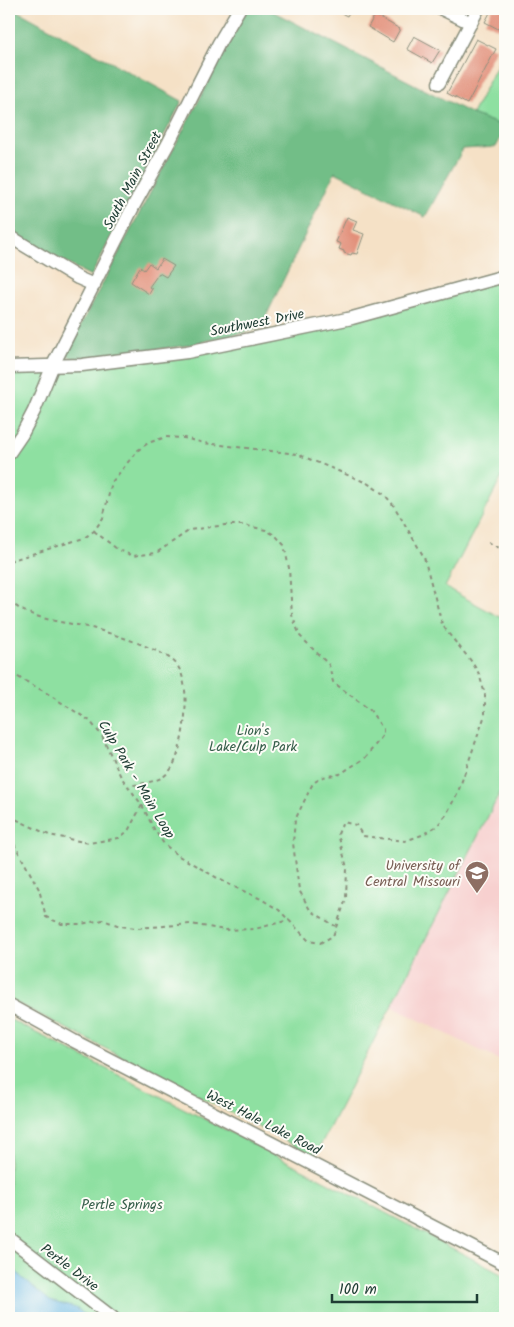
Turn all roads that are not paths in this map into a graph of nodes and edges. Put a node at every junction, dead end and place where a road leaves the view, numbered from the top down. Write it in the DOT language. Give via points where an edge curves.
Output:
graph roads {
  1 [pos="239,9"];
  2 [pos="442,9"];
  3 [pos="478,9"];
  4 [pos="470,23"];
  5 [pos="439,82"];
  6 [pos="9,236"];
  7 [pos="505,276"];
  8 [pos="94,285"];
  9 [pos="53,366"];
  10 [pos="9,367"];
  11 [pos="9,453"];
  12 [pos="9,1005"];
  13 [pos="9,1238"];
  14 [pos="505,1264"];
  15 [pos="113,1318"];
  1 -- 8 [label="street, South Main Street"];
  2 -- 4 [label="street"];
  3 -- 4 [label="street"];
  4 -- 5 [label="street"];
  6 -- 8 [label="street"];
  7 -- 9 [label="street, Southwest Drive" via="352,318 187,352"];
  8 -- 9 [label="street, South Main Street"];
  9 -- 10 [label="street, Southwest Drive"];
  9 -- 11 [label="street" via="34,411"];
  12 -- 14 [label="street, West Hale Lake Road"];
  13 -- 15 [label="street, Pertle Drive"];
}
